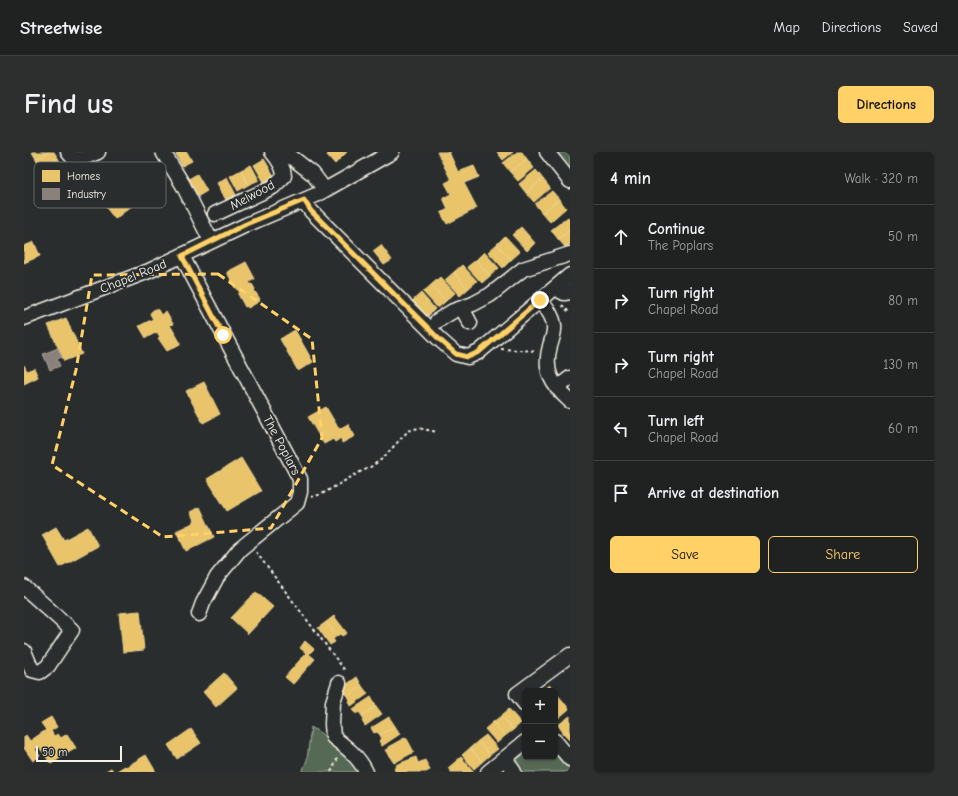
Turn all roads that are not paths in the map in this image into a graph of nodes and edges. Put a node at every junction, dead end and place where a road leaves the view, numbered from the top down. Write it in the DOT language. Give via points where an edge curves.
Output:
graph roads {
  1 [pos="68,152"];
  2 [pos="98,152"];
  3 [pos="163,152"];
  4 [pos="272,152"];
  5 [pos="285,152"];
  6 [pos="547,152"];
  7 [pos="386,154"];
  8 [pos="570,181"];
  9 [pos="325,190"];
  10 [pos="304,200"];
  11 [pos="215,214"];
  12 [pos="211,241"];
  13 [pos="570,254"];
  14 [pos="182,256"];
  15 [pos="570,274"];
  16 [pos="555,288"];
  17 [pos="570,292"];
  18 [pos="540,300"];
  19 [pos="462,308"];
  20 [pos="24,318"];
  21 [pos="437,321"];
  22 [pos="470,323"];
  23 [pos="570,378"];
  24 [pos="556,388"];
  25 [pos="570,401"];
  26 [pos="24,588"];
  27 [pos="199,614"];
  28 [pos="24,651"];
  29 [pos="570,655"];
  30 [pos="340,683"];
  31 [pos="521,699"];
  32 [pos="522,745"];
  33 [pos="558,745"];
  34 [pos="506,758"];
  35 [pos="570,759"];
  36 [pos="366,772"];
  37 [pos="488,772"];
  38 [pos="514,772"];
  1 -- 2 [label="street" via="74,159"];
  3 -- 12 [label="street" via="183,184"];
  4 -- 11 [label="street, Melwood" via="278,158 284,176 273,187"];
  5 -- 9 [label="street" via="313,174"];
  6 -- 8 [label="street"];
  7 -- 9 [label="street, Chapel Road"];
  9 -- 10 [label="street, Chapel Road"];
  10 -- 12 [label="street, Chapel Road"];
  10 -- 18 [label="street" via="311,211 456,354 468,357 479,352"];
  12 -- 14 [label="street, Chapel Road"];
  13 -- 19 [label="street" via="523,269 490,294"];
  14 -- 20 [label="street, Chapel Road" via="149,272"];
  14 -- 27 [label="street, The Poplars" via="300,479 297,503 240,549 217,577"];
  15 -- 16 [label="street"];
  16 -- 17 [label="street" via="564,293"];
  16 -- 18 [label="street"];
  18 -- 24 [label="street" via="555,326 547,359 551,379"];
  19 -- 21 [label="street"];
  19 -- 22 [label="street"];
  23 -- 24 [label="street"];
  24 -- 25 [label="street"];
  26 -- 28 [label="street" via="72,630 48,666 40,672 32,670"];
  29 -- 31 [label="street"];
  30 -- 36 [label="street" via="333,702 333,737 362,763"];
  32 -- 34 [label="street"];
  33 -- 35 [label="street"];
  34 -- 37 [label="street"];
  34 -- 38 [label="street"];
}
